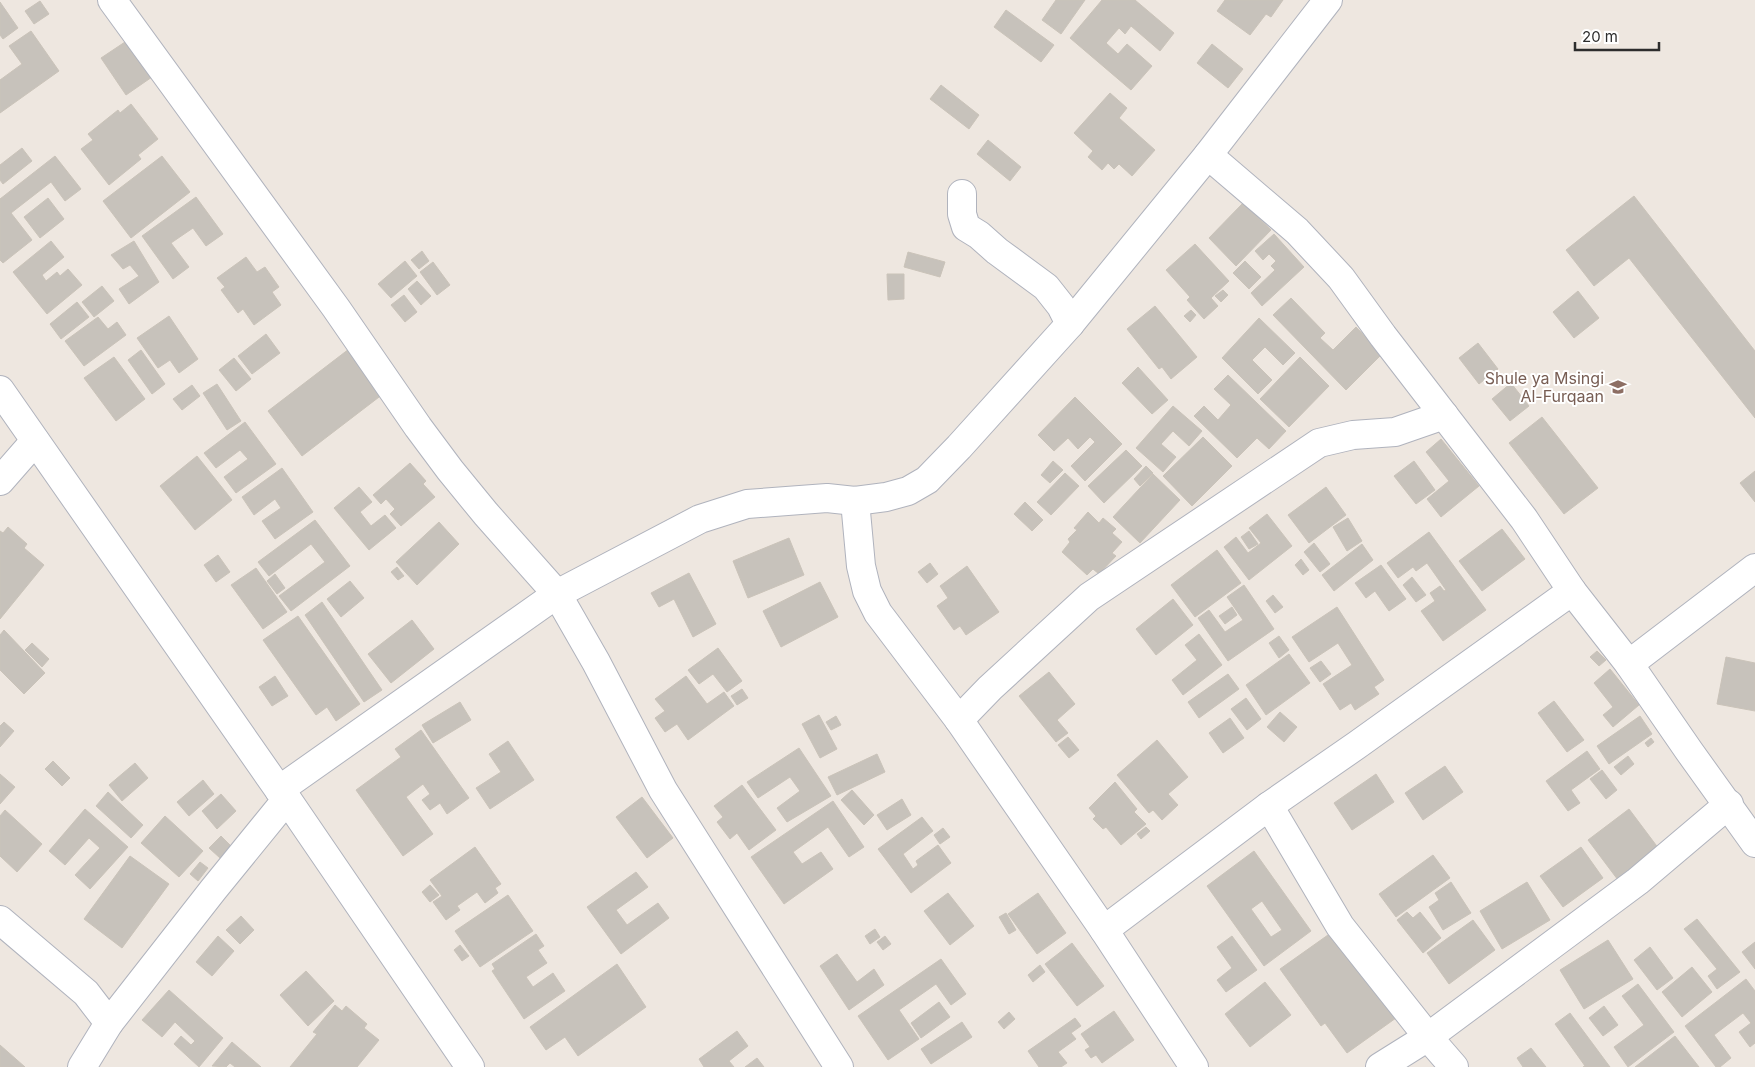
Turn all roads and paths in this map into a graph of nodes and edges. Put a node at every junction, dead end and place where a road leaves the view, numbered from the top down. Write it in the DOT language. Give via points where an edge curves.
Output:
graph roads {
  1 [pos="112,0"];
  2 [pos="1328,0"];
  3 [pos="1208,155"];
  4 [pos="962,194"];
  5 [pos="1070,324"];
  6 [pos="0,390"];
  7 [pos="1444,415"];
  8 [pos="35,441"];
  9 [pos="0,481"];
  10 [pos="855,501"];
  11 [pos="1755,568"];
  12 [pos="1572,591"];
  13 [pos="557,594"];
  14 [pos="1629,664"];
  15 [pos="959,720"];
  16 [pos="283,794"];
  17 [pos="1729,804"];
  18 [pos="1269,806"];
  19 [pos="1755,842"];
  20 [pos="0,920"];
  21 [pos="1104,930"];
  22 [pos="110,1024"];
  23 [pos="1428,1037"];
  24 [pos="82,1067"];
  25 [pos="470,1067"];
  26 [pos="839,1067"];
  27 [pos="1194,1067"];
  28 [pos="1380,1067"];
  29 [pos="1454,1067"];
  1 -- 13 [label="street" via="336,308 418,427 486,514"];
  2 -- 3 [label="street"];
  3 -- 5 [label="street"];
  3 -- 7 [label="street" via="1297,231 1341,278"];
  4 -- 5 [label="street" via="966,227 1046,287"];
  5 -- 10 [label="street" via="927,480 908,491"];
  6 -- 8 [label="street"];
  7 -- 12 [label="street" via="1524,519"];
  7 -- 15 [label="street" via="1395,432 1353,435 1319,443 1089,597"];
  8 -- 9 [label="street"];
  8 -- 16 [label="street"];
  10 -- 13 [label="street" via="827,498 737,507 700,519"];
  10 -- 15 [label="street" via="861,566 867,591 887,626"];
  11 -- 14 [label="street"];
  12 -- 14 [label="street"];
  12 -- 18 [label="street"];
  13 -- 16 [label="street"];
  13 -- 26 [label="street" via="663,790"];
  14 -- 17 [label="street"];
  15 -- 21 [label="street"];
  16 -- 22 [label="street"];
  16 -- 25 [label="street"];
  17 -- 19 [label="street"];
  17 -- 23 [label="street" via="1638,881"];
  18 -- 21 [label="street"];
  18 -- 23 [label="street" via="1340,926"];
  20 -- 22 [label="street" via="86,993"];
  21 -- 27 [label="street"];
  22 -- 24 [label="street"];
  23 -- 28 [label="street"];
  23 -- 29 [label="street"];
}
